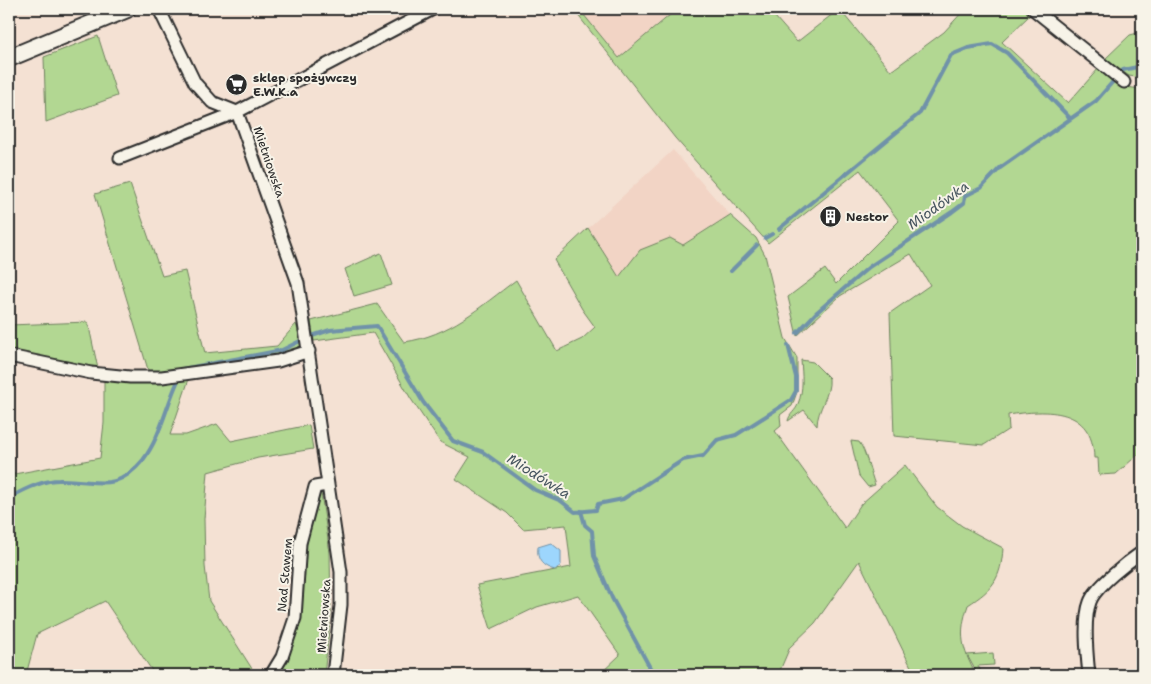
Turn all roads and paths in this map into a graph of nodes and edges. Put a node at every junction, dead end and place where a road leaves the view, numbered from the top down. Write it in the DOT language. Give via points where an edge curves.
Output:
graph roads {
  1 [pos="127,9"];
  2 [pos="159,9"];
  3 [pos="433,9"];
  4 [pos="1033,9"];
  5 [pos="9,58"];
  6 [pos="1124,82"];
  7 [pos="237,112"];
  8 [pos="120,158"];
  9 [pos="309,351"];
  10 [pos="9,356"];
  11 [pos="327,485"];
  12 [pos="1142,552"];
  13 [pos="271,675"];
  14 [pos="333,675"];
  15 [pos="1089,675"];
  1 -- 5 [label="main road"];
  2 -- 7 [label="street" via="195,83 212,102"];
  3 -- 7 [label="street"];
  4 -- 6 [label="street"];
  7 -- 8 [label="street"];
  7 -- 9 [label="street, Mietniowska" via="298,284"];
  9 -- 10 [label="street" via="278,361 162,377 91,373"];
  9 -- 11 [label="street, Mietniowska"];
  11 -- 13 [label="street, Nad Stawem" via="315,487 300,543 295,618 282,657"];
  11 -- 14 [label="street, Mietniowska" via="341,572"];
  12 -- 15 [label="street" via="1118,568 1090,601 1086,643"];
}
